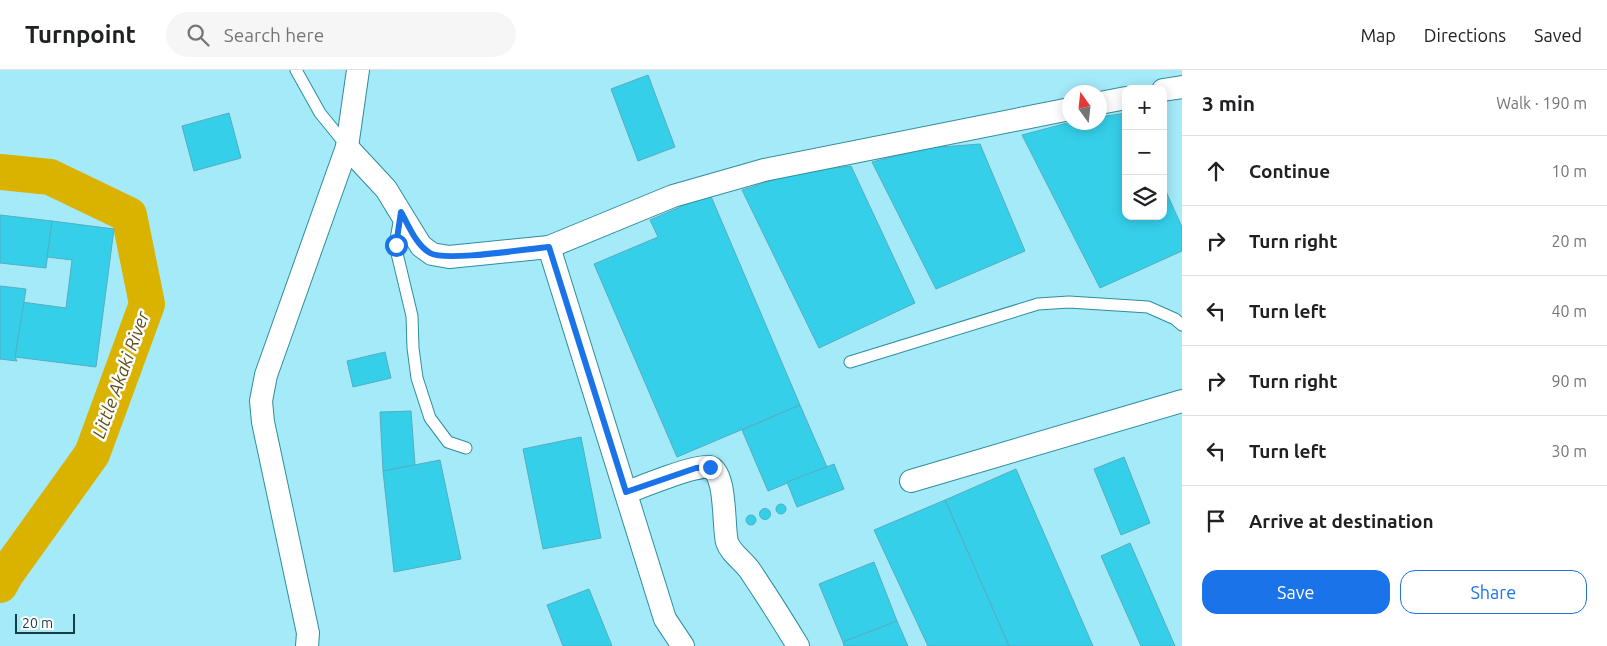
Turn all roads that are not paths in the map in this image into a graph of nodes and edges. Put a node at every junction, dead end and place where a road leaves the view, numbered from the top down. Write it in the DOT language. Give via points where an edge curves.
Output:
graph roads {
  1 [pos="296,70"];
  2 [pos="358,70"];
  3 [pos="1182,87"];
  4 [pos="1167,89"];
  5 [pos="1122,99"];
  6 [pos="1107,102"];
  7 [pos="1062,111"];
  8 [pos="348,147"];
  9 [pos="401,212"];
  10 [pos="549,247"];
  11 [pos="1182,325"];
  12 [pos="850,362"];
  13 [pos="1182,401"];
  14 [pos="466,448"];
  15 [pos="910,481"];
  16 [pos="626,492"];
  17 [pos="665,619"];
  18 [pos="307,646"];
  19 [pos="664,646"];
  20 [pos="683,646"];
  21 [pos="798,646"];
  1 -- 8 [label="lane" via="320,112"];
  2 -- 8 [label="street"];
  3 -- 4 [label="street"];
  5 -- 6 [label="street"];
  7 -- 10 [label="street" via="764,170 673,196"];
  8 -- 9 [label="street" via="386,189"];
  8 -- 18 [label="street" via="266,375 261,401 308,633"];
  9 -- 10 [label="street" via="421,246 432,254 449,257"];
  9 -- 14 [label="lane" via="396,245 412,316 417,378 430,418 448,442"];
  10 -- 16 [label="street"];
  11 -- 12 [label="lane" via="1148,307 1069,302 1038,304"];
  13 -- 15 [label="street"];
  16 -- 17 [label="street"];
  16 -- 21 [label="street" via="696,468 710,467 717,472 732,552 750,569"];
  17 -- 19 [label="street"];
  17 -- 20 [label="street"];
}
